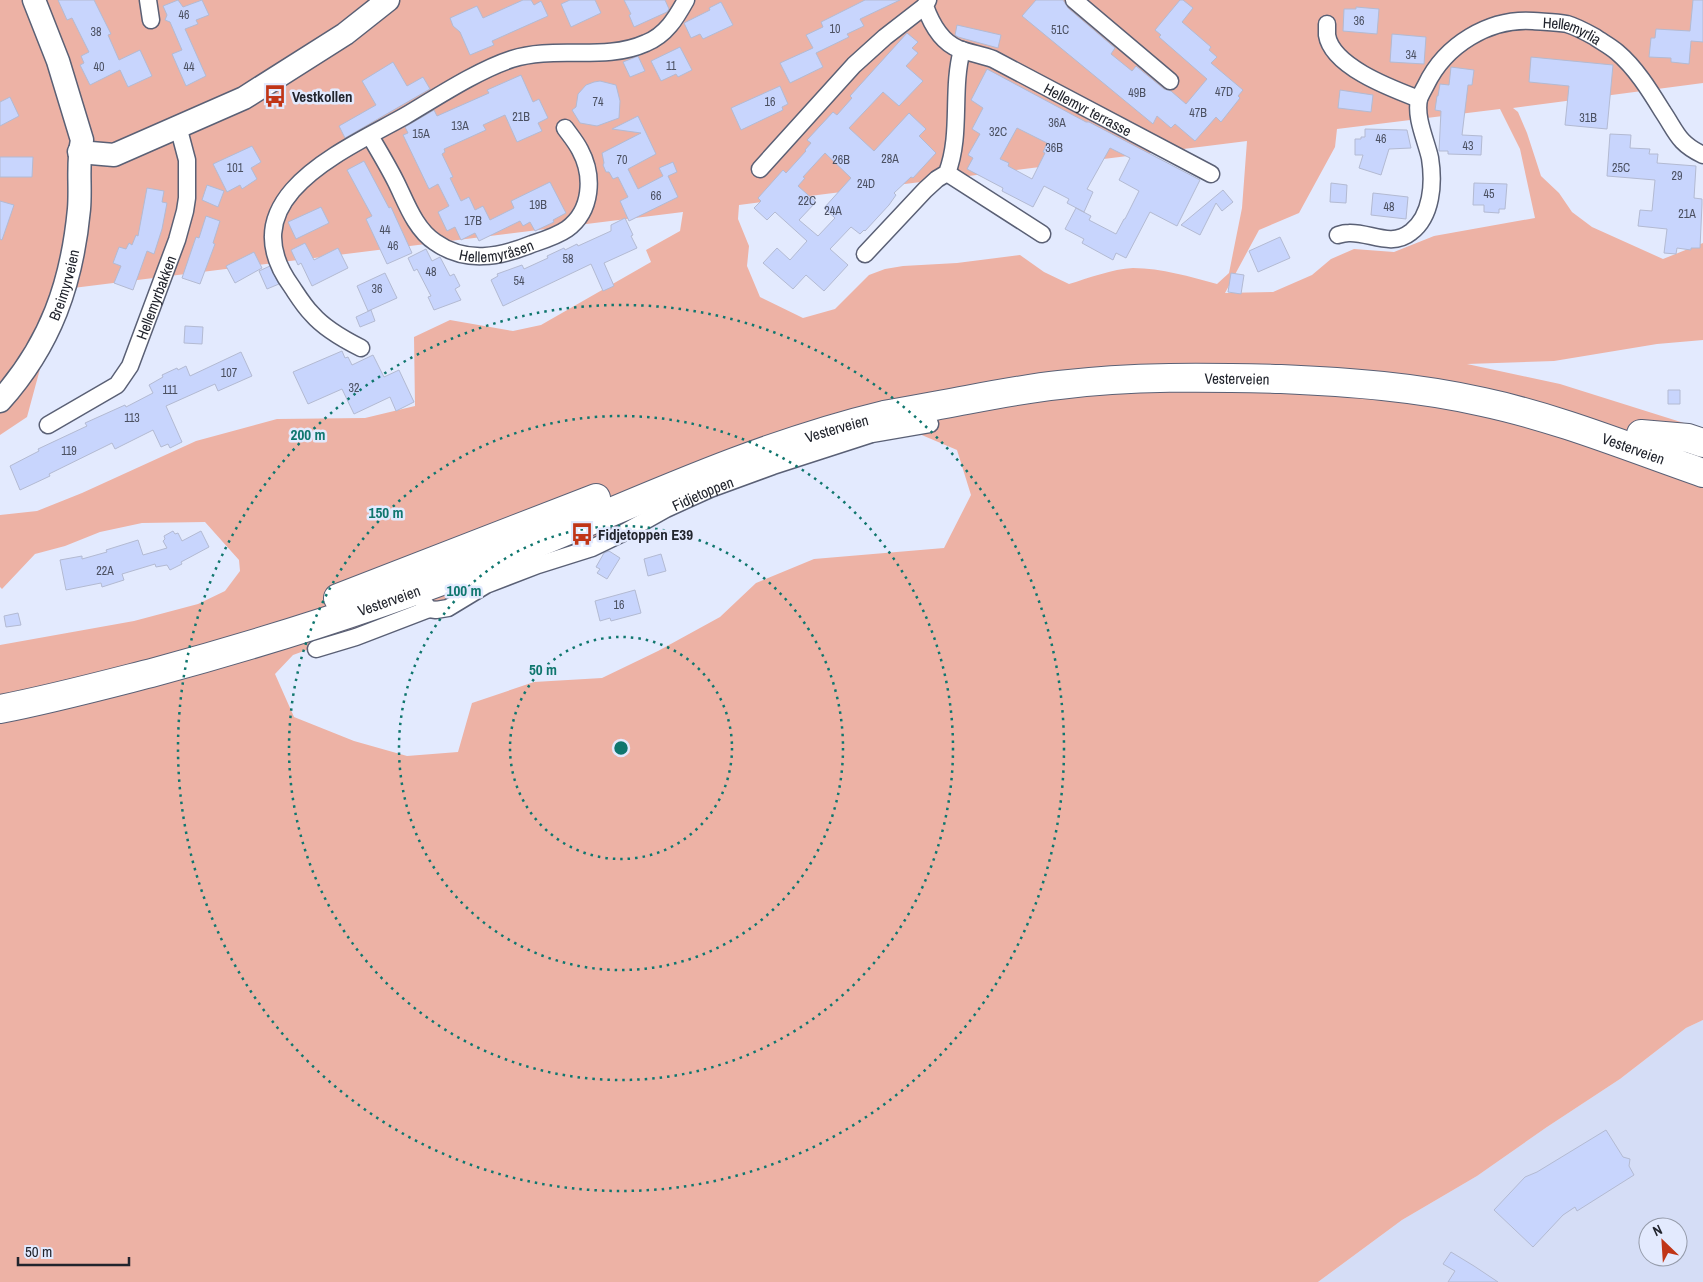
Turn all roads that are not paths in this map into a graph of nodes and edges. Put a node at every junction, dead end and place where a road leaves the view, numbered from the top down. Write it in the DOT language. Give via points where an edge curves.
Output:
graph roads {
  1 [pos="34,0"];
  2 [pos="148,0"];
  3 [pos="388,0"];
  4 [pos="686,0"];
  5 [pos="1074,0"];
  6 [pos="927,3"];
  7 [pos="150,20"];
  8 [pos="1327,24"];
  9 [pos="962,50"];
  10 [pos="1170,81"];
  11 [pos="1419,99"];
  12 [pos="178,126"];
  13 [pos="565,128"];
  14 [pos="370,136"];
  15 [pos="79,152"];
  16 [pos="1703,155"];
  17 [pos="760,169"];
  18 [pos="946,173"];
  19 [pos="1211,174"];
  20 [pos="1042,234"];
  21 [pos="1338,235"];
  22 [pos="865,254"];
  23 [pos="361,348"];
  24 [pos="0,401"];
  25 [pos="930,424"];
  26 [pos="48,425"];
  27 [pos="1642,434"];
  28 [pos="1703,443"];
  29 [pos="1703,456"];
  30 [pos="1703,473"];
  31 [pos="418,590"];
  32 [pos="316,649"];
  33 [pos="0,694"];
  34 [pos="0,709"];
  1 -- 15 [label="street" via="55,102 68,138"];
  2 -- 7 [label="street"];
  3 -- 12 [label="street" via="345,34 264,86"];
  4 -- 14 [label="street" via="668,29 646,43 625,50 540,54 511,59"];
  5 -- 10 [label="street"];
  6 -- 9 [label="street, Hellemyr terrasse" via="930,19 940,35"];
  6 -- 17 [label="street, Hellemyr terrasse" via="854,65"];
  8 -- 11 [label="street" via="1329,41 1343,62"];
  9 -- 18 [label="street" via="957,71 953,149"];
  9 -- 19 [label="street, Hellemyr terrasse" via="993,59"];
  11 -- 16 [label="street, Hellemyrlia" via="1437,65 1477,33 1526,20 1568,24 1621,56 1645,84 1676,135"];
  11 -- 21 [label="street" via="1421,129 1430,159 1431,176 1431,192 1422,220 1410,233 1395,239 1349,233"];
  12 -- 15 [label="street" via="114,155"];
  12 -- 26 [label="street, Hellemyrbakken" via="187,160 187,198 177,240 130,366 117,384"];
  13 -- 14 [label="street, Hellemyråsen" via="580,150 587,173 589,192 580,216 556,235 505,254 485,257 450,250 426,235"];
  14 -- 23 [label="street" via="328,160 299,182 280,207 274,233 274,248 286,279 313,315"];
  15 -- 24 [label="street, Breimyrveien" via="79,209 67,283 32,360"];
  18 -- 20 [label="street"];
  18 -- 22 [label="street" via="925,190"];
  25 -- 31 [label="street, Fidjetoppen" via="872,434 710,489 592,548 486,585 448,608 436,610"];
  27 -- 28 [label="highway" via="1688,438"];
  27 -- 29 [label="highway, Vesterveien"];
  27 -- 31 [label="highway, Vesterveien" via="1474,383 1349,364 1164,363 1012,376 899,398 791,428 680,466"];
  30 -- 31 [label="highway, Vesterveien" via="1569,426 1485,402 1387,385 1217,377 1060,384 884,415 796,441 696,477"];
  31 -- 32 [label="street, Fidjetoppen" via="356,636"];
  31 -- 33 [label="highway, Vesterveien" via="297,614 213,642"];
  31 -- 34 [label="highway, Vesterveien" via="219,655"];
}
